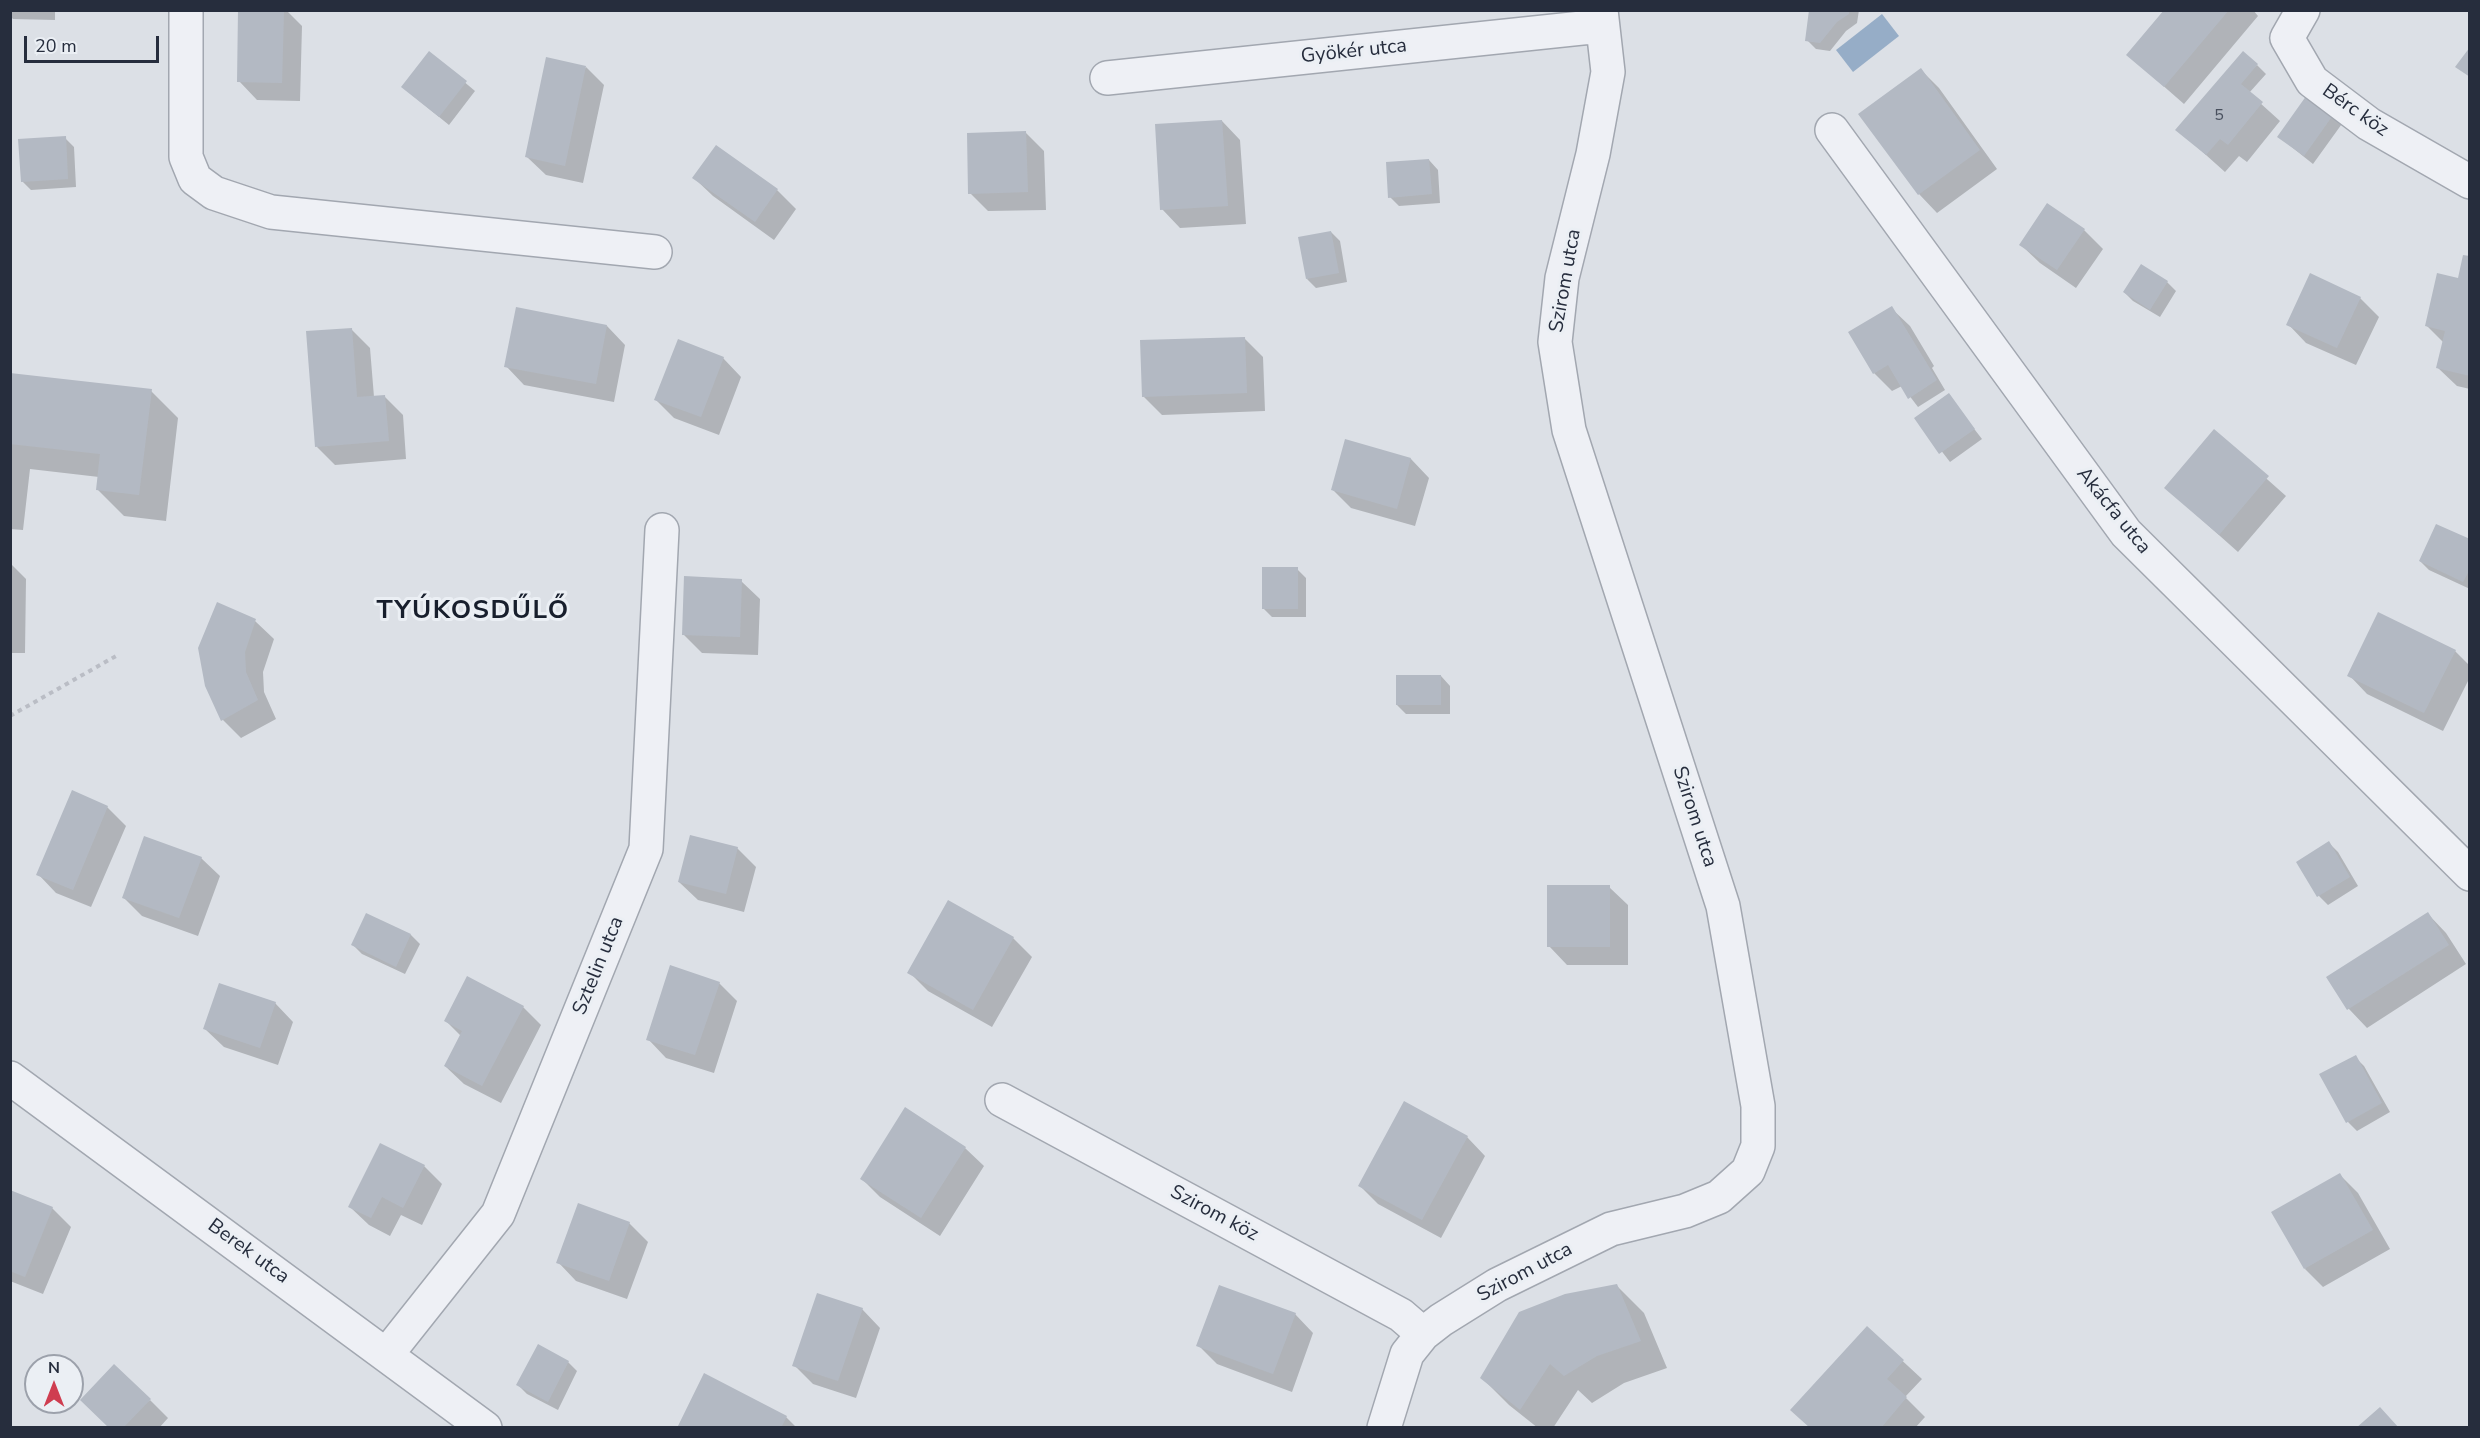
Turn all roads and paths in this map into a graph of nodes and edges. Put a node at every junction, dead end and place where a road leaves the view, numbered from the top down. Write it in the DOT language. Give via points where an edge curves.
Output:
graph roads {
  1 [pos="186,10"];
  2 [pos="2303,10"];
  3 [pos="1601,18"];
  4 [pos="1107,78"];
  5 [pos="1832,130"];
  6 [pos="2469,182"];
  7 [pos="655,252"];
  8 [pos="662,530"];
  9 [pos="116,656"];
  10 [pos="10,716"];
  11 [pos="2469,874"];
  12 [pos="10,1078"];
  13 [pos="1002,1100"];
  14 [pos="1423,1334"];
  15 [pos="387,1354"];
  16 [pos="485,1428"];
  17 [pos="1384,1428"];
  1 -- 7 [label="street" via="186,158 195,179 214,193 271,212"];
  2 -- 6 [label="street, Bérc köz" via="2287,38 2312,81 2369,124"];
  3 -- 4 [label="street, Gyökér utca"];
  3 -- 14 [label="street, Szirom utca" via="1608,72 1593,154 1562,278 1555,342 1569,430 1723,906 1758,1106 1758,1146 1748,1171 1719,1197 1685,1211 1611,1229 1497,1285"];
  5 -- 11 [label="street, Akácfa utca" via="2126,533"];
  8 -- 15 [label="street, Sztelin utca" via="646,849 498,1214"];
  9 -- 10 [label="path"];
  12 -- 15 [label="street, Berek utca"];
  13 -- 14 [label="street, Szirom köz" via="1401,1315"];
  14 -- 17 [label="street, Szirom utca" via="1407,1354"];
  15 -- 16 [label="street, Berek utca"];
}
